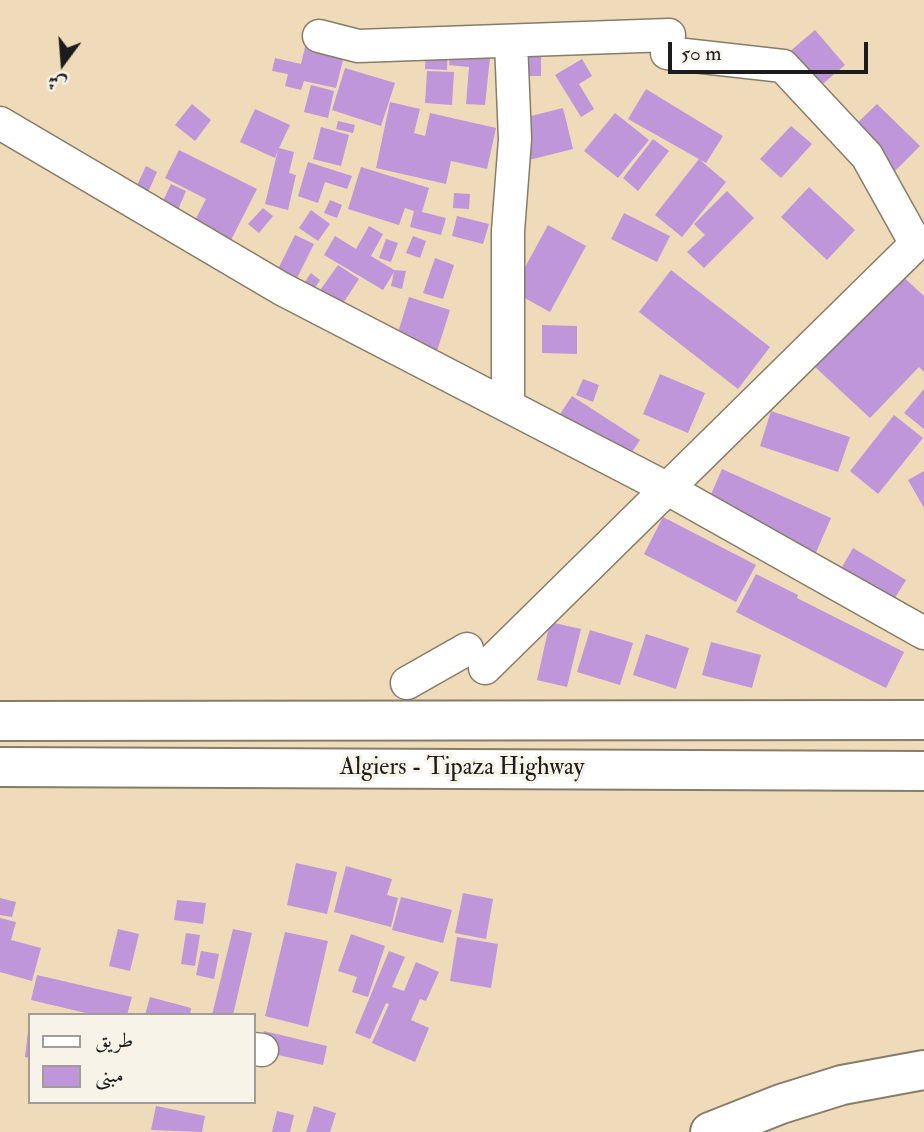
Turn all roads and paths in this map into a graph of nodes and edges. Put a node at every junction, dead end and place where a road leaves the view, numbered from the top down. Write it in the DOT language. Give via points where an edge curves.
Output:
graph roads {
  1 [pos="319,36"];
  2 [pos="511,42"];
  3 [pos="0,123"];
  4 [pos="508,406"];
  5 [pos="668,489"];
  6 [pos="924,633"];
  7 [pos="407,683"];
  8 [pos="924,720"];
  9 [pos="0,721"];
  10 [pos="0,767"];
  11 [pos="924,774"];
  12 [pos="924,1070"];
  13 [pos="710,1132"];
  1 -- 2 [label="street" via="358,46"];
  2 -- 4 [label="street" via="515,139 508,230"];
  2 -- 5 [label="street" via="669,35 667,53 783,66 867,156 916,244"];
  3 -- 4 [label="street" via="282,289"];
  4 -- 5 [label="street"];
  5 -- 6 [label="street"];
  5 -- 7 [label="street" via="476,658"];
  8 -- 9 [label="main road, Algiers - Tipaza Highway"];
  10 -- 11 [label="main road, Algiers - Tipaza Highway"];
  12 -- 13 [label="main road" via="842,1085"];
}
